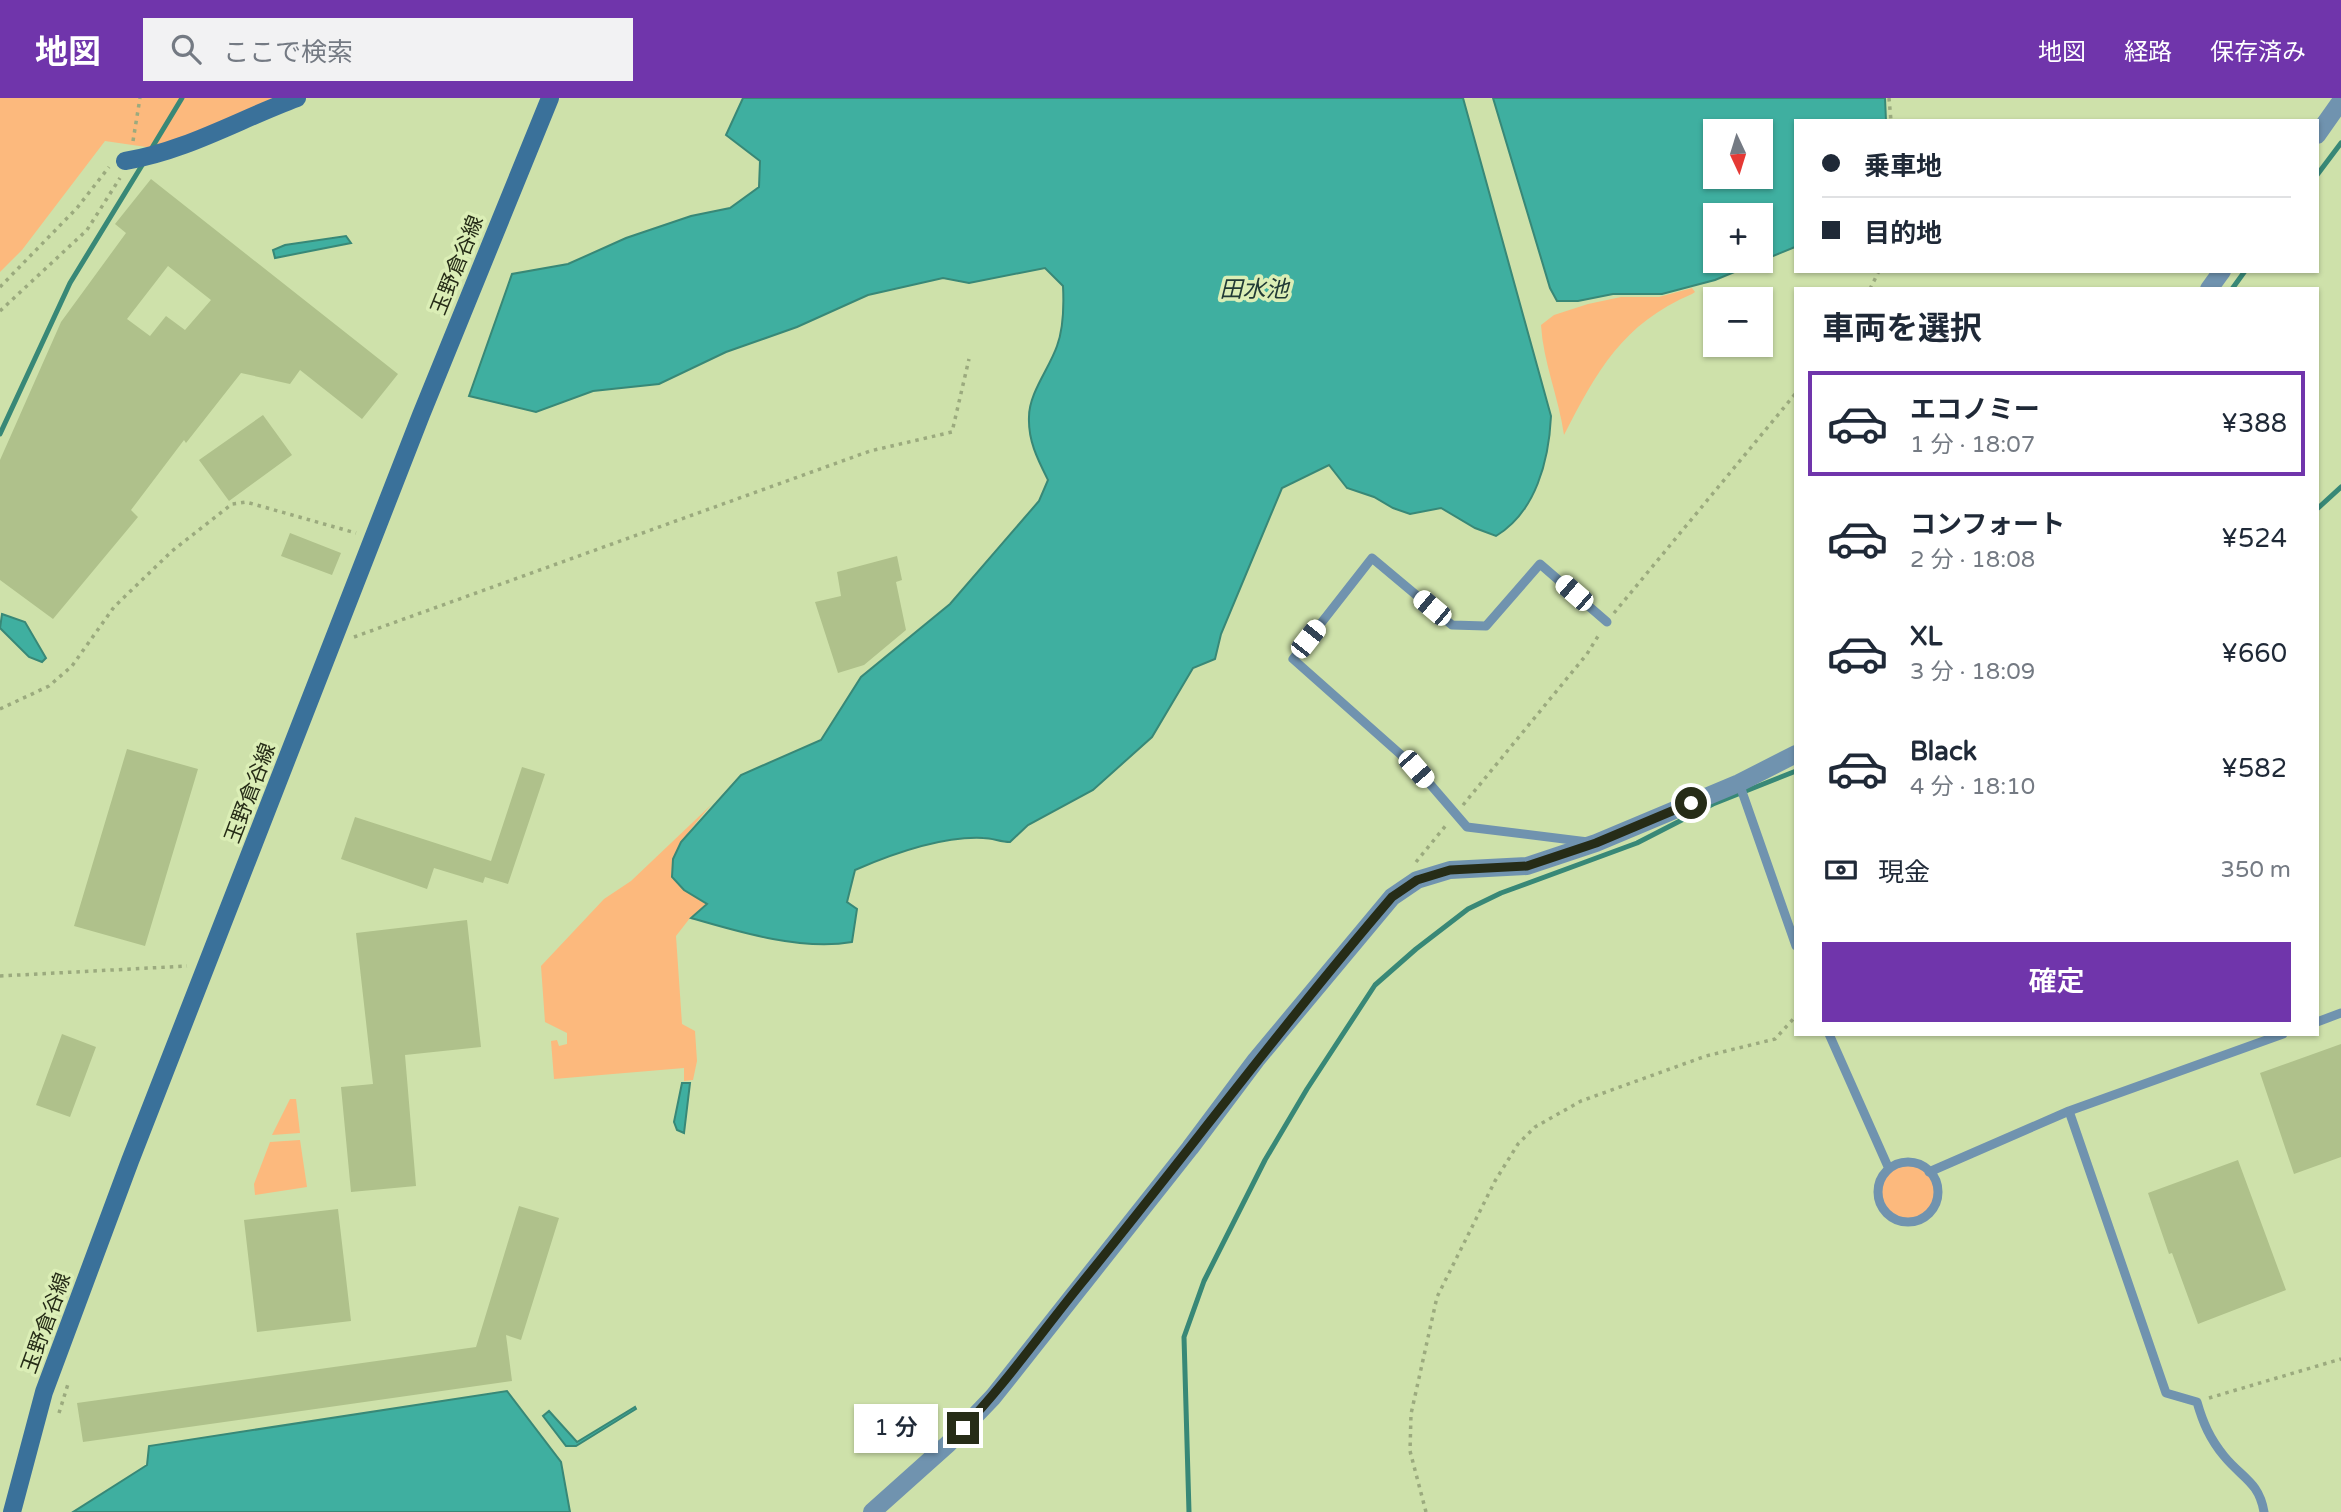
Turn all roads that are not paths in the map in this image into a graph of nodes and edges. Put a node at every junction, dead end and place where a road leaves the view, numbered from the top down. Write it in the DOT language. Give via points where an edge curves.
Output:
graph roads {
  1 [pos="297,98"];
  2 [pos="550,98"];
  3 [pos="2341,101"];
  4 [pos="2319,132"];
  5 [pos="125,161"];
  6 [pos="1607,622"];
  7 [pos="1794,755"];
  8 [pos="1739,783"];
  9 [pos="1596,843"];
  10 [pos="1794,940"];
  11 [pos="2341,1013"];
  12 [pos="2319,1021"];
  13 [pos="1830,1036"];
  14 [pos="2277,1036"];
  15 [pos="2069,1111"];
  16 [pos="1889,1169"];
  17 [pos="1929,1172"];
  18 [pos="12,1512"];
  19 [pos="872,1512"];
  20 [pos="2264,1512"];
  1 -- 5 [label="main road" via="181,147"];
  2 -- 18 [label="main road, 玉野倉谷線" via="206,967 44,1392"];
  3 -- 4 [label="street"];
  6 -- 9 [label="lane" via="1540,564 1486,626 1452,625 1372,558 1293,659 1416,769 1467,827"];
  7 -- 8 [label="street"];
  8 -- 9 [label="street"];
  8 -- 10 [label="lane"];
  9 -- 19 [label="street" via="1527,866 1450,870 1417,880 1392,897 1256,1060 993,1397"];
  11 -- 12 [label="lane"];
  13 -- 16 [label="lane"];
  14 -- 15 [label="lane"];
  15 -- 17 [label="lane"];
  15 -- 20 [label="lane" via="2166,1393 2197,1402 2205,1430 2261,1493"];
  16 -- 17 [label="lane" via="1910,1162"];
  16 -- 17 [label="lane" via="1880,1181 1878,1195 1888,1215 1902,1221 1923,1217 1934,1206 1937,1192"];
}
